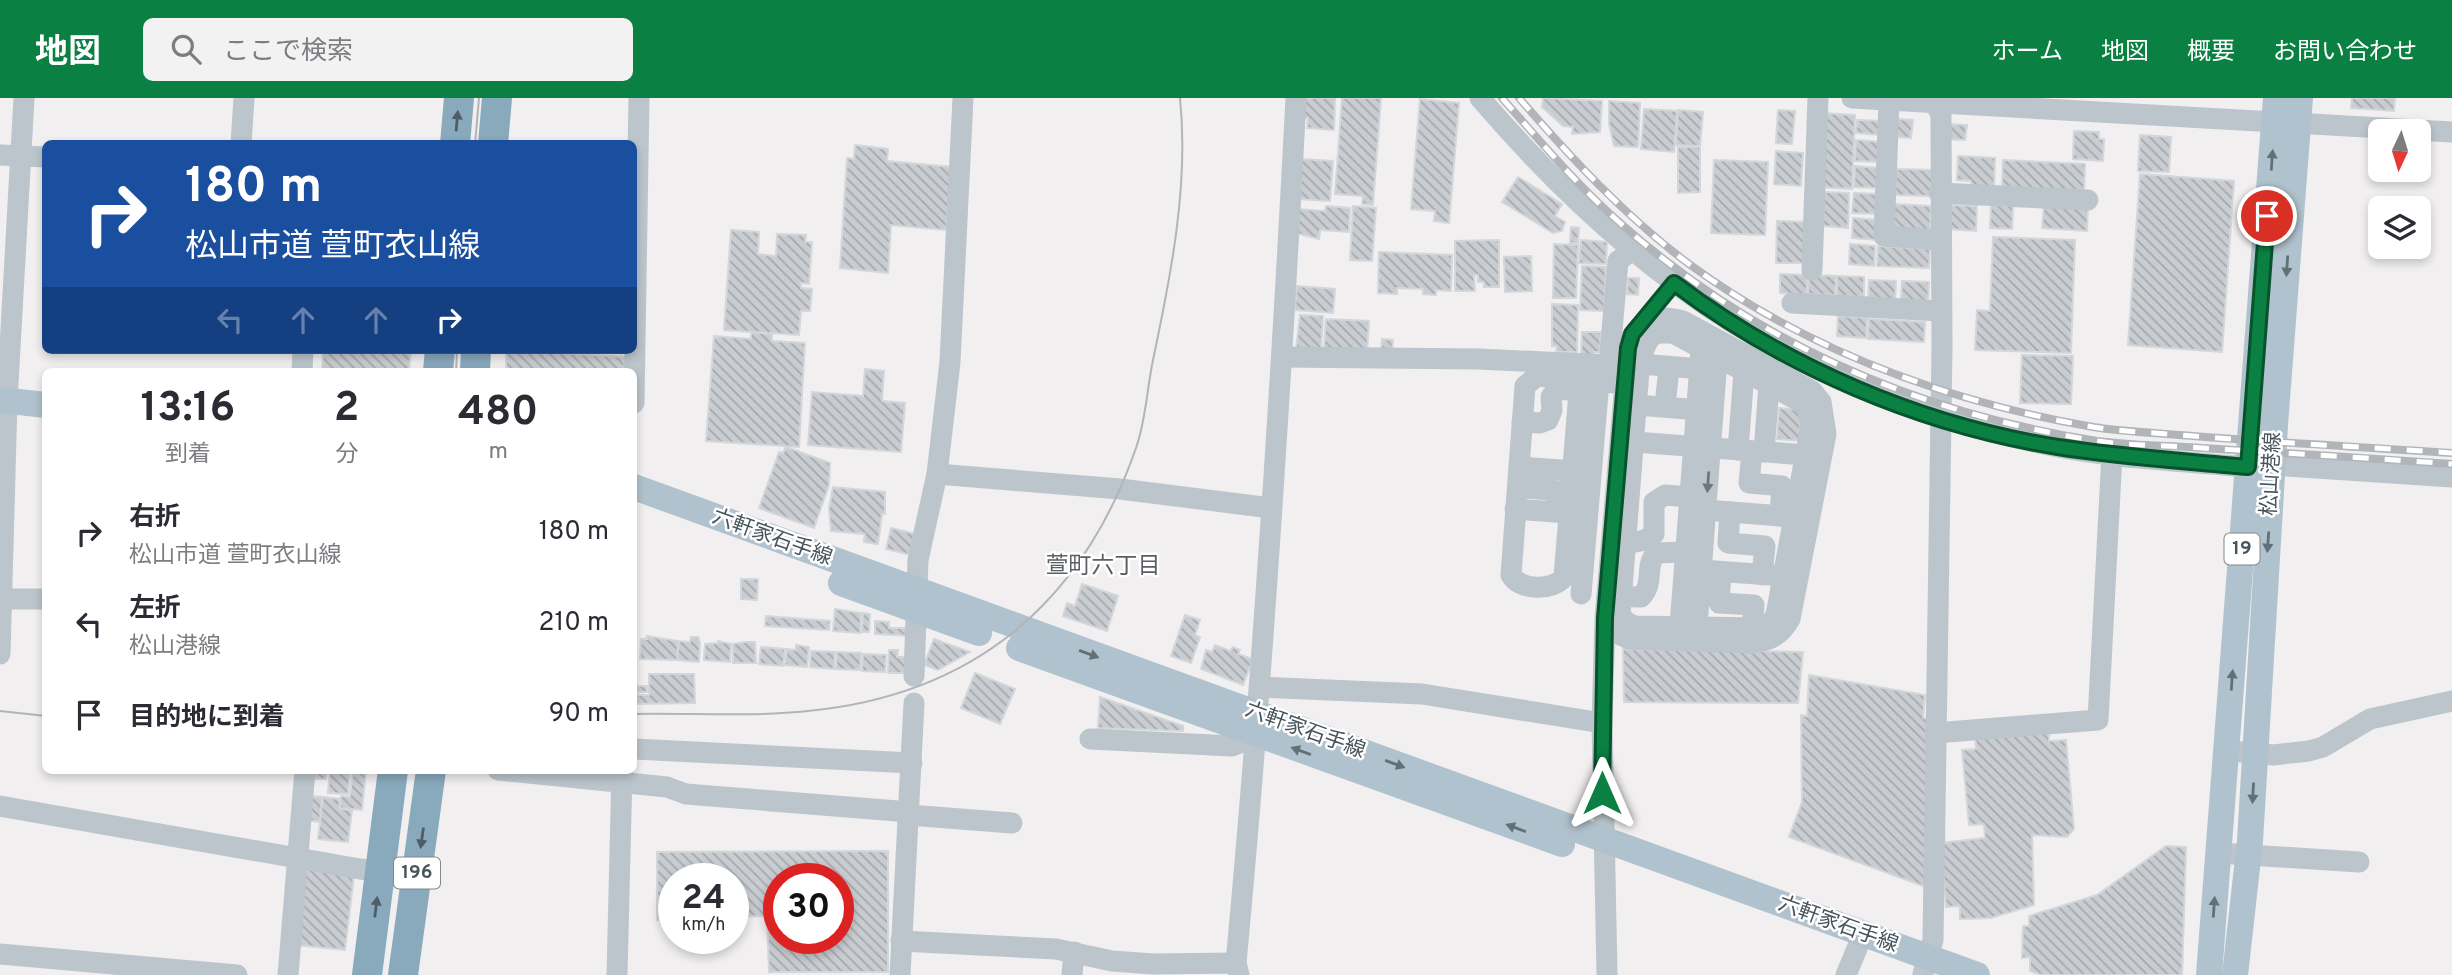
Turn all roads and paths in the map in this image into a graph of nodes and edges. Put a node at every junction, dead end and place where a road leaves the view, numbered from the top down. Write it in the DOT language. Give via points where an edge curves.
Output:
graph roads {
  1 [pos="24,98"];
  2 [pos="244,98"];
  3 [pos="459,98"];
  4 [pos="496,98"];
  5 [pos="639,98"];
  6 [pos="963,98"];
  7 [pos="1296,98"];
  8 [pos="1480,98"];
  9 [pos="1818,98"];
  10 [pos="1852,98"];
  11 [pos="2300,98"];
  12 [pos="1889,100"];
  13 [pos="1934,101"];
  14 [pos="2283,115"];
  15 [pos="2452,132"];
  16 [pos="241,140"];
  17 [pos="455,140"];
  18 [pos="493,140"];
  19 [pos="0,155"];
  20 [pos="22,156"];
  21 [pos="42,157"];
  22 [pos="1939,193"];
  23 [pos="2088,200"];
  24 [pos="637,220"];
  25 [pos="1940,240"];
  26 [pos="1631,251"];
  27 [pos="1812,270"];
  28 [pos="1674,283"];
  29 [pos="1792,303"];
  30 [pos="1941,311"];
  31 [pos="1645,322"];
  32 [pos="1283,358"];
  33 [pos="1709,360"];
  34 [pos="1744,372"];
  35 [pos="1632,382"];
  36 [pos="1586,384"];
  37 [pos="1769,385"];
  38 [pos="1667,387"];
  39 [pos="3,401"];
  40 [pos="42,405"];
  41 [pos="1705,411"];
  42 [pos="1941,418"];
  43 [pos="1522,422"];
  44 [pos="1627,442"];
  45 [pos="1702,447"];
  46 [pos="1751,451"];
  47 [pos="2112,454"];
  48 [pos="1814,456"];
  49 [pos="2261,466"];
  50 [pos="1524,467"];
  51 [pos="1573,471"];
  52 [pos="937,474"];
  53 [pos="2452,477"];
  54 [pos="637,488"];
  55 [pos="1695,505"];
  56 [pos="637,507"];
  57 [pos="1272,508"];
  58 [pos="1515,509"];
  59 [pos="1730,512"];
  60 [pos="1571,513"];
  61 [pos="1620,517"];
  62 [pos="1795,517"];
  63 [pos="1618,541"];
  64 [pos="1698,566"];
  65 [pos="1781,576"];
  66 [pos="1559,584"];
  67 [pos="1581,594"];
  68 [pos="1613,596"];
  69 [pos="2,599"];
  70 [pos="42,599"];
  71 [pos="916,600"];
  72 [pos="1605,618"];
  73 [pos="1752,628"];
  74 [pos="1688,633"];
  75 [pos="0,644"];
  76 [pos="0,654"];
  77 [pos="914,676"];
  78 [pos="1261,687"];
  79 [pos="2452,701"];
  80 [pos="914,703"];
  81 [pos="1602,723"];
  82 [pos="1258,725"];
  83 [pos="1935,733"];
  84 [pos="1090,738"];
  85 [pos="637,749"];
  86 [pos="2226,750"];
  87 [pos="2255,753"];
  88 [pos="912,762"];
  89 [pos="305,774"];
  90 [pos="392,774"];
  91 [pos="430,774"];
  92 [pos="581,774"];
  93 [pos="622,776"];
  94 [pos="0,806"];
  95 [pos="910,814"];
  96 [pos="1012,823"];
  97 [pos="1603,849"];
  98 [pos="2218,853"];
  99 [pos="2248,855"];
  100 [pos="299,858"];
  101 [pos="2359,862"];
  102 [pos="380,871"];
  103 [pos="417,875"];
  104 [pos="901,941"];
  105 [pos="1860,942"];
  106 [pos="1074,952"];
  107 [pos="0,954"];
  108 [pos="1237,969"];
  109 [pos="1926,969"];
  110 [pos="1153,970"];
  111 [pos="148,971"];
  112 [pos="237,975"];
  113 [pos="288,975"];
  114 [pos="367,975"];
  115 [pos="403,975"];
  116 [pos="617,975"];
  117 [pos="900,975"];
  118 [pos="1072,975"];
  119 [pos="1607,975"];
  120 [pos="1846,975"];
  121 [pos="1976,975"];
  122 [pos="2209,975"];
  123 [pos="2235,975"];
  1 -- 20 [label="street"];
  2 -- 16 [label="street"];
  17 -- 3 [label="highway, one-way"];
  4 -- 18 [label="highway"];
  5 -- 24 [label="street"];
  6 -- 52 [label="street" via="950,362"];
  7 -- 32 [label="street"];
  8 -- 26 [label="street" via="1577,204"];
  9 -- 27 [label="street"];
  10 -- 12 [label="street"];
  11 -- 14 [label="main road, 松山港線 / 19"];
  12 -- 13 [label="street"];
  12 -- 25 [label="street" via="1884,236"];
  13 -- 14 [label="street"];
  13 -- 22 [label="street" via="1941,115"];
  14 -- 15 [label="street"];
  14 -- 49 [label="main road, 松山港線 / 19"];
  19 -- 20 [label="street"];
  20 -- 21 [label="street"];
  20 -- 39 [label="street"];
  22 -- 23 [label="street"];
  22 -- 25 [label="street"];
  25 -- 30 [label="street"];
  26 -- 28 [label="street"];
  26 -- 32 [label="street" via="1618,261 1609,365"];
  28 -- 31 [label="street"];
  28 -- 42 [label="street" via="1750,335 1806,366"];
  29 -- 30 [label="street"];
  30 -- 42 [label="street"];
  31 -- 33 [label="street" via="1668,317"];
  31 -- 35 [label="street" via="1632,334"];
  32 -- 57 [label="street"];
  33 -- 34 [label="street"];
  33 -- 35 [label="street" via="1673,333 1658,332 1644,346"];
  33 -- 38 [label="street"];
  33 -- 41 [label="street"];
  33 -- 48 [label="street" via="1817,397 1826,417"];
  34 -- 37 [label="street"];
  34 -- 46 [label="street"];
  35 -- 36 [label="street"];
  35 -- 38 [label="street"];
  35 -- 38 [label="street"];
  35 -- 44 [label="street"];
  36 -- 43 [label="street" via="1558,389 1551,397 1548,420"];
  36 -- 43 [label="street" via="1537,376 1530,379 1525,386"];
  36 -- 51 [label="street"];
  36 -- 60 [label="street"];
  37 -- 46 [label="street"];
  37 -- 48 [label="street" via="1807,408"];
  38 -- 41 [label="street"];
  39 -- 40 [label="main road"];
  39 -- 69 [label="street"];
  41 -- 45 [label="street"];
  42 -- 47 [label="street" via="2056,447"];
  42 -- 83 [label="street"];
  43 -- 50 [label="street"];
  44 -- 45 [label="street"];
  44 -- 61 [label="street"];
  45 -- 46 [label="street"];
  45 -- 55 [label="street"];
  46 -- 48 [label="street"];
  46 -- 62 [label="street" via="1749,483 1782,486"];
  47 -- 49 [label="street"];
  47 -- 83 [label="street" via="2098,720"];
  48 -- 62 [label="street"];
  49 -- 53 [label="street"];
  86 -- 49 [label="main road, 松山港線 / 19, one-way"];
  49 -- 87 [label="main road, 松山港線 / 19, one-way"];
  50 -- 51 [label="street"];
  50 -- 58 [label="street"];
  50 -- 60 [label="street" via="1528,488 1558,491"];
  51 -- 60 [label="street"];
  52 -- 57 [label="street" via="1120,489"];
  52 -- 71 [label="street" via="918,560"];
  54 -- 71 [label="main road, 六軒家石手線"];
  55 -- 59 [label="street"];
  55 -- 63 [label="street" via="1665,495 1653,509 1654,534 1642,542"];
  55 -- 64 [label="street"];
  56 -- 71 [label="main road, 六軒家石手線"];
  57 -- 78 [label="street"];
  58 -- 60 [label="street"];
  58 -- 66 [label="street" via="1514,581 1548,587"];
  59 -- 62 [label="street"];
  59 -- 65 [label="street" via="1728,543 1765,546"];
  60 -- 61 [label="street"];
  60 -- 66 [label="street" via="1564,577"];
  60 -- 67 [label="street"];
  61 -- 63 [label="street"];
  62 -- 65 [label="street"];
  63 -- 68 [label="street"];
  64 -- 65 [label="street"];
  64 -- 68 [label="street" via="1656,553 1649,565 1650,585 1642,597"];
  64 -- 73 [label="street" via="1719,603 1754,606"];
  64 -- 74 [label="street"];
  65 -- 73 [label="street" via="1774,620"];
  65 -- 74 [label="street" via="1790,619 1782,633 1753,643"];
  66 -- 67 [label="street"];
  67 -- 68 [label="street"];
  68 -- 72 [label="street"];
  68 -- 74 [label="street" via="1620,614 1634,626"];
  69 -- 70 [label="street"];
  69 -- 75 [label="street"];
  71 -- 77 [label="street"];
  71 -- 82 [label="main road, 六軒家石手線"];
  72 -- 74 [label="street" via="1616,633 1629,639"];
  72 -- 81 [label="street"];
  73 -- 74 [label="street"];
  75 -- 76 [label="street"];
  78 -- 81 [label="street" via="1422,694"];
  78 -- 82 [label="street"];
  79 -- 87 [label="street" via="2370,719 2309,751"];
  80 -- 88 [label="street"];
  81 -- 97 [label="street"];
  82 -- 84 [label="street" via="1232,746"];
  82 -- 97 [label="main road, 六軒家石手線"];
  82 -- 108 [label="street"];
  83 -- 109 [label="street" via="1933,940"];
  85 -- 88 [label="street"];
  86 -- 87 [label="street"];
  86 -- 98 [label="main road, 松山港線 / 19"];
  87 -- 99 [label="main road, 松山港線 / 19, one-way"];
  88 -- 95 [label="street"];
  89 -- 100 [label="street"];
  90 -- 102 [label="highway, 196"];
  91 -- 103 [label="highway, 196, one-way"];
  92 -- 93 [label="street"];
  93 -- 95 [label="street" via="685,794"];
  93 -- 116 [label="street"];
  94 -- 100 [label="street"];
  95 -- 96 [label="street"];
  95 -- 104 [label="street"];
  97 -- 105 [label="main road, 六軒家石手線"];
  97 -- 119 [label="street"];
  98 -- 99 [label="street"];
  122 -- 98 [label="main road, 松山港線 / 19, one-way"];
  99 -- 101 [label="street"];
  99 -- 123 [label="main road, 松山港線 / 19"];
  100 -- 102 [label="street"];
  100 -- 113 [label="street"];
  102 -- 103 [label="street"];
  114 -- 102 [label="highway, 196, one-way"];
  103 -- 115 [label="highway, 196"];
  104 -- 106 [label="street"];
  104 -- 117 [label="street"];
  105 -- 109 [label="main road, 六軒家石手線"];
  105 -- 120 [label="street"];
  106 -- 110 [label="street"];
  106 -- 118 [label="street"];
  107 -- 111 [label="street"];
  108 -- 110 [label="street"];
  109 -- 121 [label="main road, 六軒家石手線"];
  111 -- 112 [label="street"];
}
